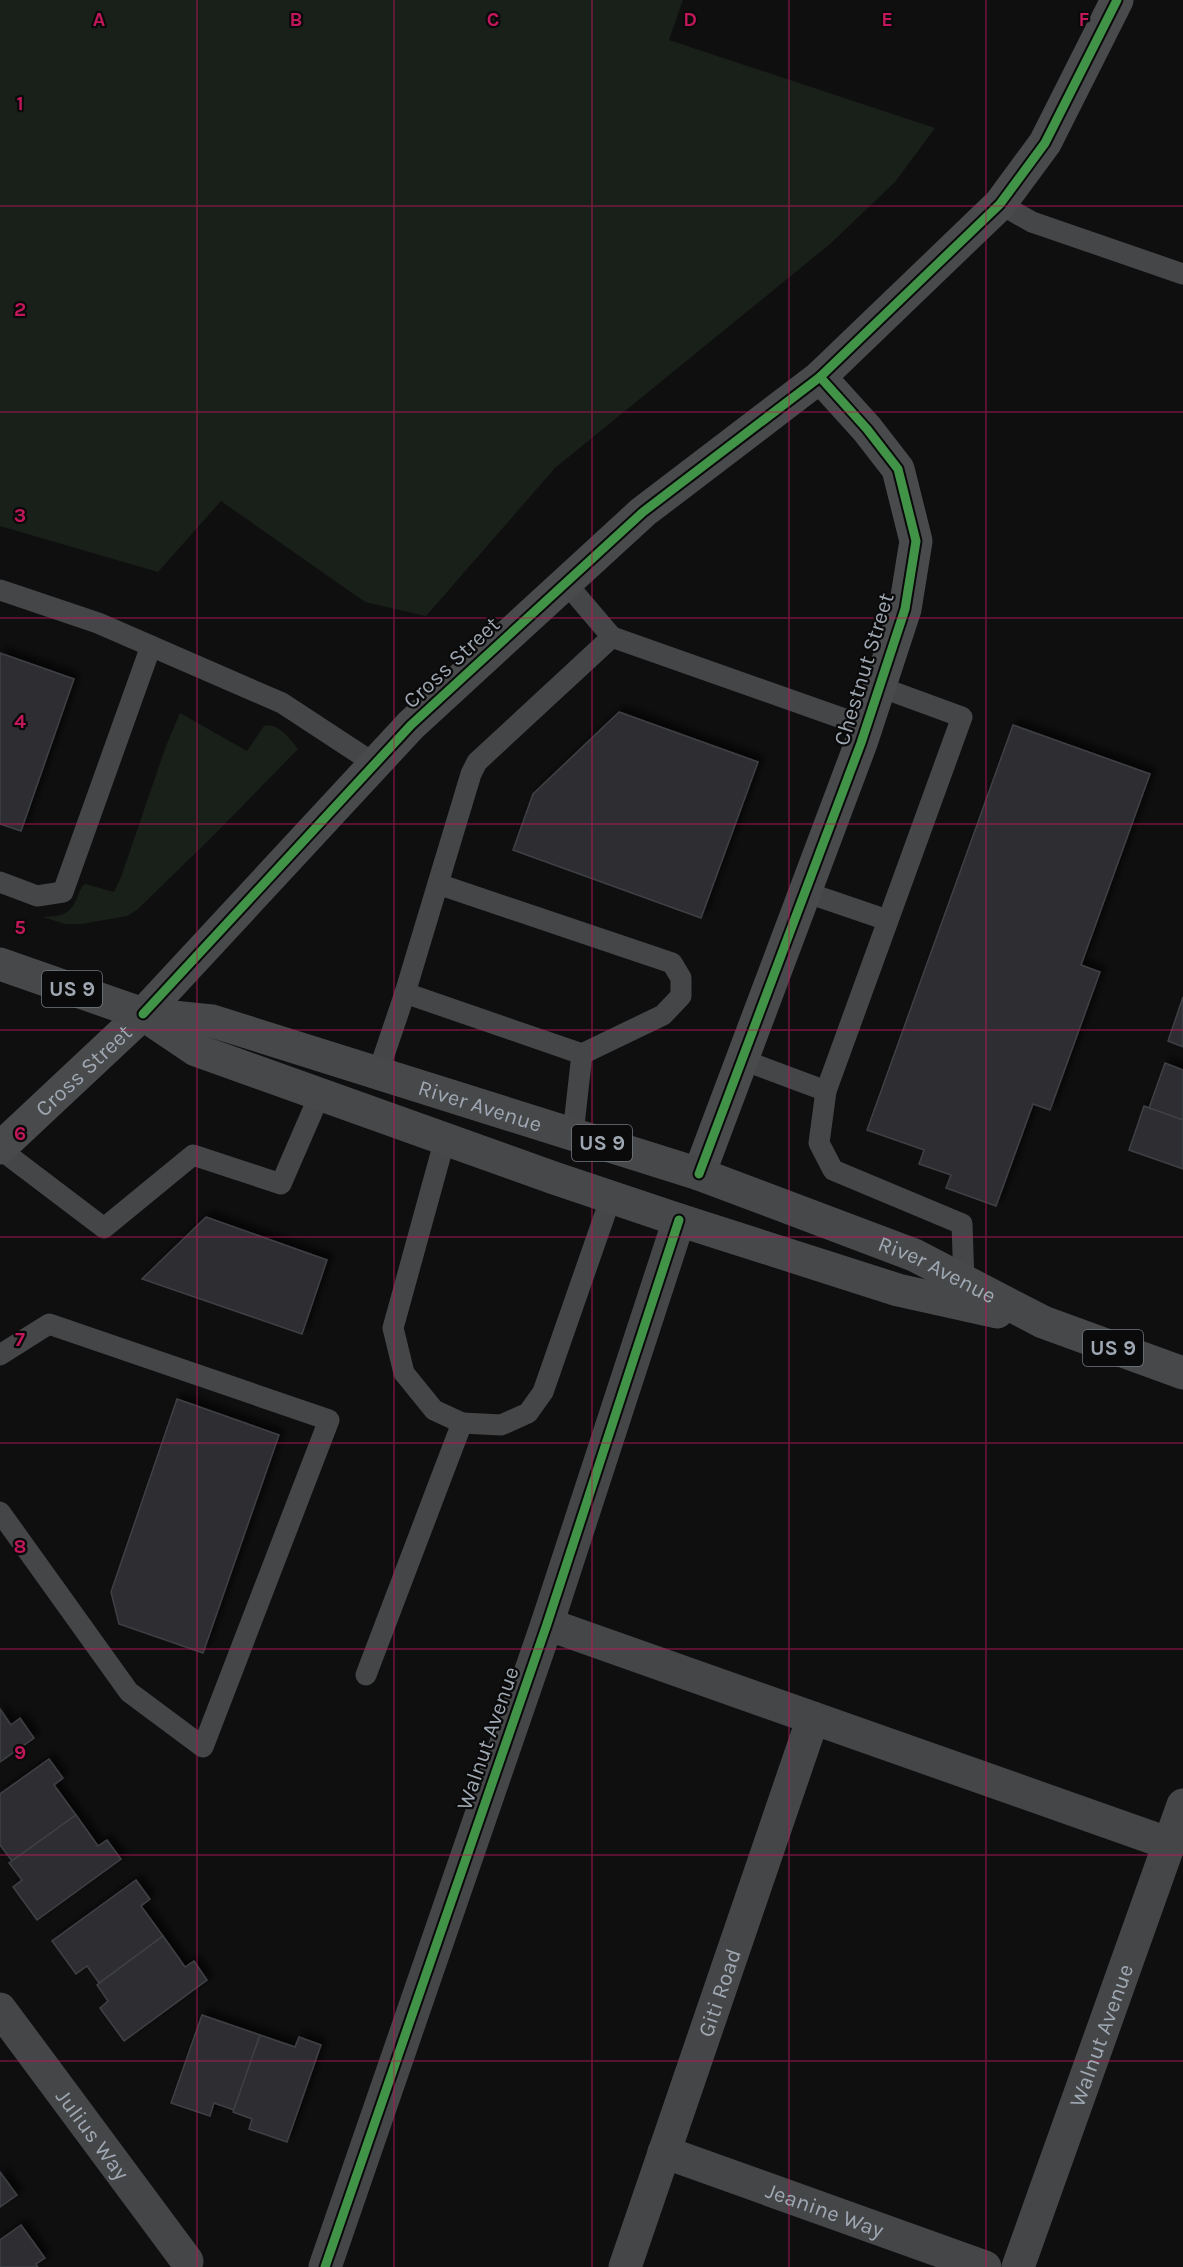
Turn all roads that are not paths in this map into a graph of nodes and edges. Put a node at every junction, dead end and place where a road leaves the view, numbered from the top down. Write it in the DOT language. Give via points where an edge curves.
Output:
graph roads {
  1 [pos="1117,0"];
  2 [pos="1000,204"];
  3 [pos="1183,274"];
  4 [pos="820,377"];
  5 [pos="566,583"];
  6 [pos="0,590"];
  7 [pos="612,637"];
  8 [pos="151,646"];
  9 [pos="880,687"];
  10 [pos="867,727"];
  11 [pos="375,764"];
  12 [pos="0,882"];
  13 [pos="438,884"];
  14 [pos="805,892"];
  15 [pos="887,920"];
  16 [pos="0,964"];
  17 [pos="405,993"];
  18 [pos="143,1014"];
  19 [pos="582,1054"];
  20 [pos="743,1059"];
  21 [pos="378,1073"];
  22 [pos="826,1091"];
  23 [pos="320,1095"];
  24 [pos="573,1134"];
  25 [pos="445,1139"];
  26 [pos="0,1148"];
  27 [pos="699,1174"];
  28 [pos="611,1197"];
  29 [pos="679,1220"];
  30 [pos="964,1282"];
  31 [pos="1043,1322"];
  32 [pos="0,1355"];
  33 [pos="1183,1373"];
  34 [pos="462,1424"];
  35 [pos="0,1512"];
  36 [pos="547,1624"];
  37 [pos="366,1675"];
  38 [pos="813,1718"];
  39 [pos="1183,1805"];
  40 [pos="1170,1844"];
  41 [pos="0,2008"];
  42 [pos="664,2152"];
  43 [pos="187,2261"];
  44 [pos="325,2267"];
  45 [pos="625,2267"];
  46 [pos="985,2267"];
  47 [pos="1018,2267"];
  1 -- 2 [label="street" via="1045,143"];
  2 -- 3 [label="lane" via="1032,222"];
  2 -- 4 [label="street"];
  4 -- 5 [label="street, Cross Street" via="643,512"];
  4 -- 9 [label="street, Chestnut Street" via="898,469 916,541 905,609"];
  5 -- 7 [label="lane"];
  5 -- 11 [label="street, Cross Street" via="411,724"];
  6 -- 8 [label="lane" via="98,623"];
  7 -- 10 [label="lane"];
  7 -- 13 [label="lane" via="477,762"];
  8 -- 11 [label="lane" via="282,703"];
  8 -- 12 [label="lane" via="63,892 37,896"];
  9 -- 10 [label="street, Chestnut Street"];
  9 -- 15 [label="lane" via="962,717"];
  10 -- 14 [label="street, Chestnut Street"];
  11 -- 18 [label="street, Cross Street"];
  13 -- 17 [label="lane"];
  13 -- 19 [label="lane" via="672,963 681,978 681,996 663,1015"];
  14 -- 15 [label="lane"];
  14 -- 20 [label="street, Chestnut Street"];
  15 -- 22 [label="lane"];
  16 -- 18 [label="highway, River Avenue / US 9"];
  17 -- 19 [label="lane"];
  17 -- 21 [label="lane"];
  18 -- 21 [label="highway, River Avenue / US 9" via="212,1021"];
  18 -- 23 [label="highway, River Avenue / US 9" via="196,1050"];
  18 -- 26 [label="street, Cross Street"];
  19 -- 24 [label="lane"];
  20 -- 22 [label="lane"];
  20 -- 27 [label="street, Chestnut Street"];
  21 -- 24 [label="highway, River Avenue / US 9"];
  22 -- 30 [label="lane" via="819,1143 833,1170 962,1224"];
  23 -- 25 [label="highway, River Avenue / US 9"];
  23 -- 26 [label="lane" via="281,1184 193,1155 104,1228"];
  24 -- 27 [label="highway, River Avenue / US 9"];
  25 -- 28 [label="highway, River Avenue / US 9"];
  25 -- 34 [label="lane" via="393,1328 404,1373 434,1410"];
  27 -- 30 [label="highway, River Avenue / US 9" via="914,1255"];
  28 -- 29 [label="highway, River Avenue / US 9"];
  28 -- 34 [label="lane" via="543,1392 528,1413 501,1425"];
  29 -- 31 [label="highway, River Avenue / US 9" via="898,1290"];
  29 -- 36 [label="street, Walnut Avenue"];
  30 -- 31 [label="highway, River Avenue / US 9"];
  31 -- 33 [label="highway, River Avenue / US 9"];
  32 -- 35 [label="lane" via="49,1324 329,1420 203,1747 129,1692"];
  34 -- 37 [label="lane"];
  36 -- 38 [label="street"];
  36 -- 44 [label="street, Walnut Avenue"];
  38 -- 40 [label="street"];
  38 -- 42 [label="street, Giti Road"];
  39 -- 40 [label="street, Walnut Avenue"];
  40 -- 47 [label="street, Walnut Avenue"];
  41 -- 43 [label="street, Julius Way"];
  42 -- 45 [label="street, Giti Road"];
  42 -- 46 [label="street, Jeanine Way"];
}
